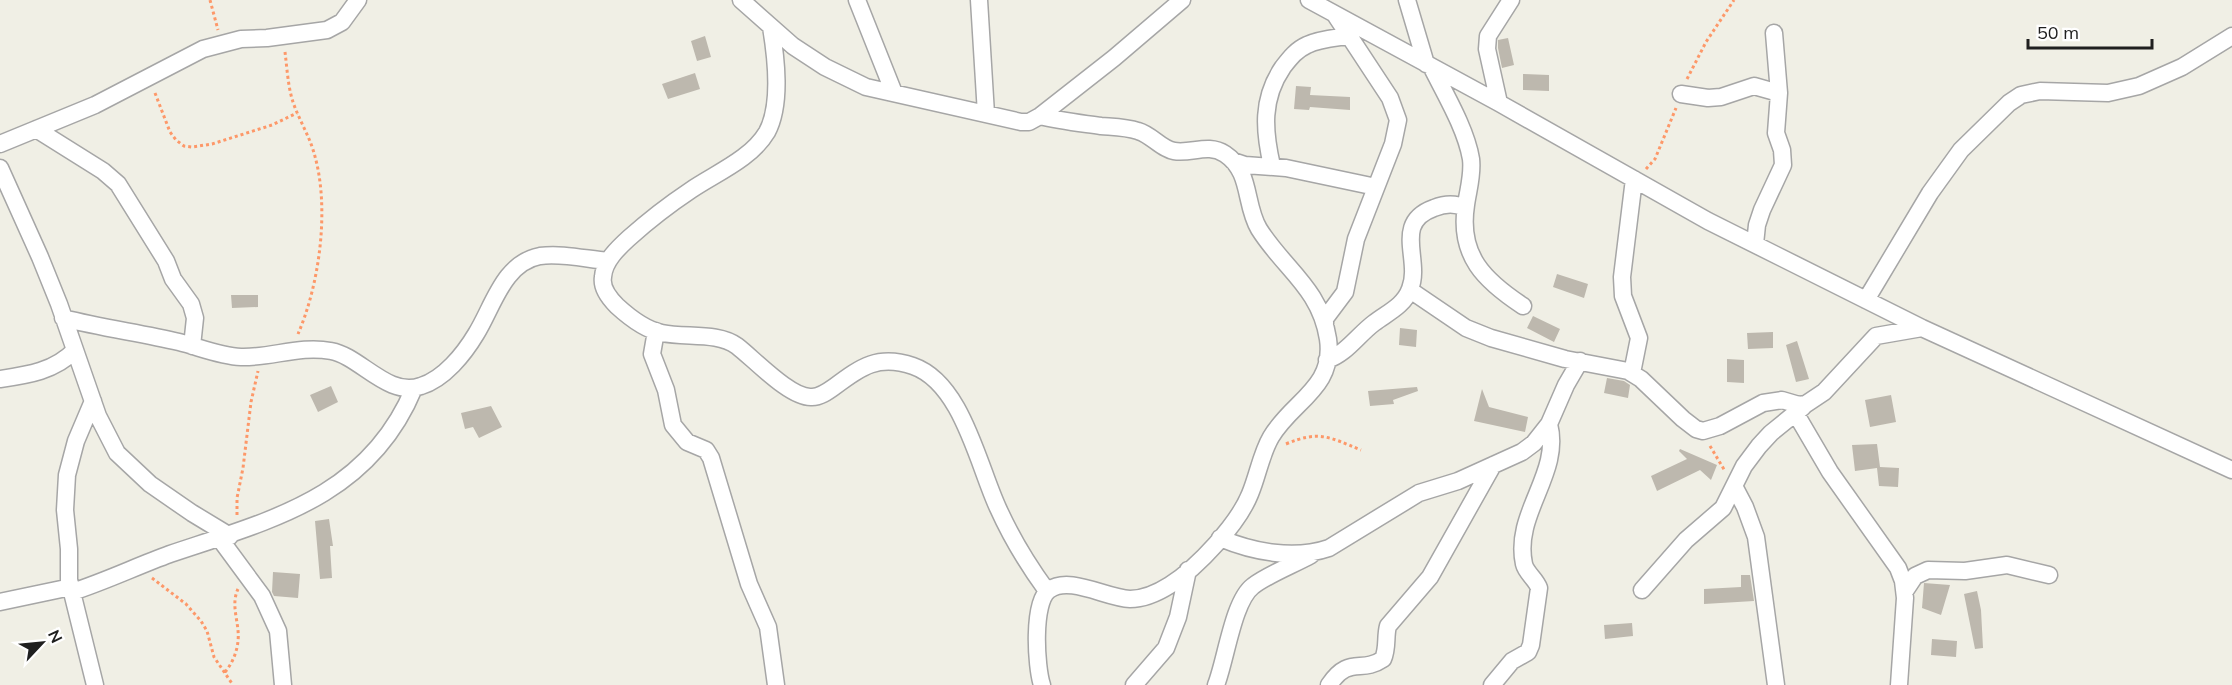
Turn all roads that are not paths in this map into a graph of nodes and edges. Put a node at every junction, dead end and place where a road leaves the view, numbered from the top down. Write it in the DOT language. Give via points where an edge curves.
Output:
graph roads {
  1 [pos="358,0"];
  2 [pos="741,0"];
  3 [pos="857,0"];
  4 [pos="979,0"];
  5 [pos="1182,0"];
  6 [pos="1310,0"];
  7 [pos="1407,0"];
  8 [pos="1511,0"];
  9 [pos="1339,10"];
  10 [pos="771,27"];
  11 [pos="1774,33"];
  12 [pos="1348,36"];
  13 [pos="2232,36"];
  14 [pos="1428,65"];
  15 [pos="894,93"];
  16 [pos="1779,93"];
  17 [pos="1681,94"];
  18 [pos="1499,102"];
  19 [pos="986,114"];
  20 [pos="1040,116"];
  21 [pos="36,129"];
  22 [pos="0,144"];
  23 [pos="1233,161"];
  24 [pos="1272,166"];
  25 [pos="0,168"];
  26 [pos="1634,179"];
  27 [pos="1376,187"];
  28 [pos="1465,208"];
  29 [pos="1755,244"];
  30 [pos="608,261"];
  31 [pos="1410,290"];
  32 [pos="1866,300"];
  33 [pos="1523,306"];
  34 [pos="63,318"];
  35 [pos="1324,323"];
  36 [pos="1922,328"];
  37 [pos="656,332"];
  38 [pos="192,346"];
  39 [pos="75,350"];
  40 [pos="1327,360"];
  41 [pos="1580,362"];
  42 [pos="1632,373"];
  43 [pos="0,380"];
  44 [pos="414,388"];
  45 [pos="93,401"];
  46 [pos="1801,409"];
  47 [pos="1549,424"];
  48 [pos="1494,465"];
  49 [pos="2232,470"];
  50 [pos="1734,486"];
  51 [pos="231,535"];
  52 [pos="1220,538"];
  53 [pos="1315,553"];
  54 [pos="1188,570"];
  55 [pos="2049,575"];
  56 [pos="72,589"];
  57 [pos="1642,590"];
  58 [pos="1047,591"];
  59 [pos="1905,591"];
  60 [pos="0,602"];
  61 [pos="95,685"];
  62 [pos="284,685"];
  63 [pos="776,685"];
  64 [pos="1042,685"];
  65 [pos="1134,685"];
  66 [pos="1216,685"];
  67 [pos="1329,685"];
  68 [pos="1492,685"];
  69 [pos="1776,685"];
  70 [pos="1899,685"];
  1 -- 21 [label="street" via="342,22 327,30 241,39 203,49 95,105"];
  2 -- 10 [label="street"];
  3 -- 15 [label="street"];
  4 -- 19 [label="street"];
  5 -- 20 [label="street"];
  6 -- 9 [label="street"];
  7 -- 14 [label="street"];
  8 -- 18 [label="street" via="1488,36 1487,49"];
  9 -- 12 [label="street"];
  9 -- 14 [label="street"];
  10 -- 15 [label="street" via="825,67 866,87"];
  10 -- 30 [label="street" via="776,56 775,100 772,120 760,141 634,233"];
  11 -- 16 [label="street"];
  12 -- 24 [label="street" via="1302,47 1280,71 1265,112"];
  12 -- 27 [label="street" via="1398,115 1398,128"];
  13 -- 32 [label="street" via="2182,67 2139,86 2108,93 2040,91 2021,95 2009,103 1962,150 1930,193"];
  14 -- 18 [label="street"];
  14 -- 28 [label="street" via="1458,124 1471,161"];
  15 -- 19 [label="street"];
  16 -- 17 [label="street" via="1754,86 1722,97"];
  16 -- 29 [label="street" via="1776,133 1783,165 1762,210"];
  18 -- 26 [label="street"];
  19 -- 20 [label="street" via="1021,122"];
  20 -- 23 [label="street" via="1129,129 1147,134 1169,150 1216,150"];
  21 -- 22 [label="street"];
  21 -- 38 [label="street" via="118,184 191,304 195,318"];
  23 -- 24 [label="street"];
  23 -- 35 [label="street" via="1243,174 1252,216 1272,249 1310,291"];
  24 -- 27 [label="street"];
  25 -- 34 [label="street"];
  26 -- 29 [label="street"];
  26 -- 42 [label="street" via="1622,277 1623,296 1639,338"];
  27 -- 35 [label="street" via="1356,239 1345,292"];
  28 -- 31 [label="street" via="1455,204 1439,206 1413,224"];
  28 -- 33 [label="street" via="1467,240 1476,266 1497,289"];
  29 -- 32 [label="street"];
  30 -- 37 [label="street" via="602,276 608,297"];
  30 -- 44 [label="street" via="540,256 521,264 500,288 458,359 436,378"];
  31 -- 40 [label="street" via="1399,306"];
  31 -- 41 [label="street" via="1466,328"];
  32 -- 36 [label="street"];
  34 -- 38 [label="street"];
  34 -- 39 [label="street"];
  35 -- 40 [label="street"];
  36 -- 46 [label="street" via="1876,336 1824,392"];
  36 -- 49 [label="street"];
  37 -- 58 [label="street" via="727,340 788,388 812,398 825,394 871,364 903,363 928,374 940,384 958,411 1006,526"];
  37 -- 63 [label="street" via="652,354 666,390 670,416 680,435 706,450 711,458 749,584 768,627"];
  38 -- 44 [label="street" via="241,357 314,349 334,351 382,381"];
  39 -- 43 [label="street" via="50,369"];
  39 -- 45 [label="street"];
  40 -- 52 [label="street" via="1318,384 1271,436 1239,517"];
  41 -- 42 [label="street"];
  41 -- 47 [label="street"];
  42 -- 46 [label="street" via="1683,419 1703,431 1776,400 1799,405"];
  44 -- 51 [label="street" via="405,410 357,470 270,521"];
  45 -- 51 [label="street" via="117,453 150,484"];
  45 -- 56 [label="street" via="67,475 65,510"];
  46 -- 50 [label="street" via="1771,433 1744,466"];
  46 -- 59 [label="street" via="1830,472 1898,568"];
  47 -- 48 [label="street" via="1522,452"];
  47 -- 68 [label="street" via="1551,453 1523,538 1525,568 1539,588 1531,645"];
  48 -- 53 [label="street" via="1419,493 1346,539"];
  48 -- 67 [label="street" via="1430,577 1388,626 1383,659 1343,669"];
  50 -- 57 [label="street" via="1723,508 1686,540"];
  50 -- 69 [label="street" via="1756,537"];
  51 -- 56 [label="street"];
  51 -- 62 [label="street" via="278,631"];
  52 -- 53 [label="street" via="1250,550"];
  52 -- 54 [label="street"];
  53 -- 66 [label="street" via="1254,586 1244,596"];
  54 -- 58 [label="street" via="1150,595 1131,599 1069,584"];
  54 -- 65 [label="street" via="1178,617 1166,648"];
  55 -- 59 [label="street" via="2007,566 1965,572 1928,570 1915,576"];
  56 -- 60 [label="street"];
  56 -- 61 [label="street"];
  58 -- 64 [label="street" via="1038,613"];
  59 -- 70 [label="street"];
}
